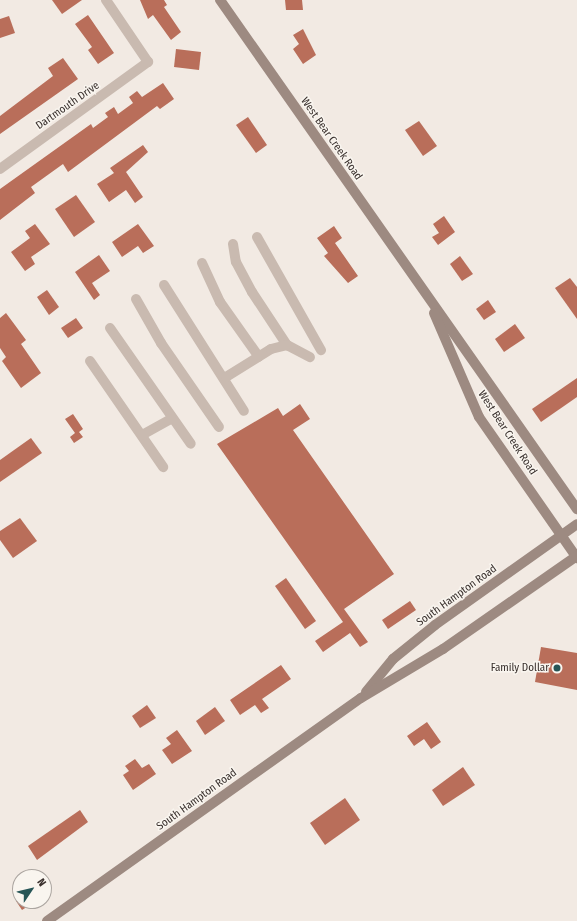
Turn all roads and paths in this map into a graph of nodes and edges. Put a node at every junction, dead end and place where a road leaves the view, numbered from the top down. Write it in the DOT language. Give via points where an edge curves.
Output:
graph roads {
  1 [pos="106,0"];
  2 [pos="220,0"];
  3 [pos="0,169"];
  4 [pos="257,237"];
  5 [pos="233,244"];
  6 [pos="202,263"];
  7 [pos="164,285"];
  8 [pos="424,291"];
  9 [pos="136,299"];
  10 [pos="110,328"];
  11 [pos="287,345"];
  12 [pos="321,350"];
  13 [pos="259,357"];
  14 [pos="310,357"];
  15 [pos="90,361"];
  16 [pos="226,377"];
  17 [pos="244,411"];
  18 [pos="171,419"];
  19 [pos="219,427"];
  20 [pos="142,434"];
  21 [pos="191,444"];
  22 [pos="163,467"];
  23 [pos="577,509"];
  24 [pos="577,524"];
  25 [pos="561,534"];
  26 [pos="577,557"];
  27 [pos="360,698"];
  28 [pos="47,921"];
  1 -- 3 [label="street, Dartmouth Drive" via="148,62"];
  2 -- 8 [label="main road, West Bear Creek Road"];
  4 -- 12 [label="street"];
  5 -- 11 [label="street" via="236,262 252,292"];
  6 -- 13 [label="street" via="220,302"];
  7 -- 16 [label="street"];
  8 -- 23 [label="main road, West Bear Creek Road"];
  8 -- 25 [label="main road, West Bear Creek Road" via="479,417"];
  9 -- 19 [label="street" via="161,343"];
  10 -- 18 [label="street"];
  11 -- 13 [label="street"];
  11 -- 14 [label="street"];
  13 -- 16 [label="street"];
  15 -- 20 [label="street"];
  16 -- 17 [label="street"];
  18 -- 20 [label="street"];
  18 -- 21 [label="street"];
  20 -- 22 [label="street"];
  24 -- 25 [label="main road, South Hampton Road"];
  25 -- 26 [label="main road, West Bear Creek Road"];
  25 -- 27 [label="main road, South Hampton Road" via="435,625 393,660"];
  26 -- 27 [label="main road, South Hampton Road" via="443,649"];
  27 -- 28 [label="main road, South Hampton Road"];
}
